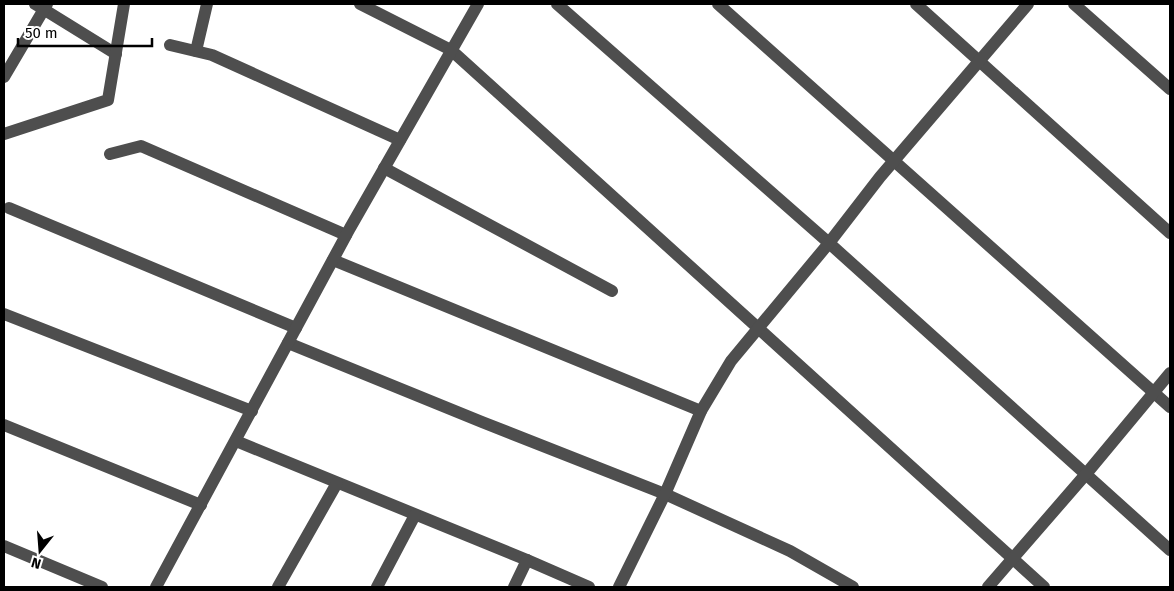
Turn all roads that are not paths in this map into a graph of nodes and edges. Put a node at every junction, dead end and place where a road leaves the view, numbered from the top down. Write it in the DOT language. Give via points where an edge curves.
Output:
graph roads {
  1 [pos="124,4"];
  2 [pos="207,4"];
  3 [pos="360,4"];
  4 [pos="478,4"];
  5 [pos="557,4"];
  6 [pos="718,4"];
  7 [pos="916,4"];
  8 [pos="1028,4"];
  9 [pos="1074,4"];
  10 [pos="42,6"];
  11 [pos="170,45"];
  12 [pos="451,50"];
  13 [pos="196,51"];
  14 [pos="116,54"];
  15 [pos="979,61"];
  16 [pos="4,77"];
  17 [pos="1170,89"];
  18 [pos="4,134"];
  19 [pos="400,140"];
  20 [pos="110,154"];
  21 [pos="894,160"];
  22 [pos="384,168"];
  23 [pos="9,208"];
  24 [pos="1170,233"];
  25 [pos="346,235"];
  26 [pos="829,243"];
  27 [pos="333,260"];
  28 [pos="612,292"];
  29 [pos="4,314"];
  30 [pos="296,328"];
  31 [pos="758,329"];
  32 [pos="288,342"];
  33 [pos="1170,373"];
  34 [pos="1154,393"];
  35 [pos="1170,408"];
  36 [pos="252,410"];
  37 [pos="701,412"];
  38 [pos="4,424"];
  39 [pos="236,441"];
  40 [pos="1086,474"];
  41 [pos="337,483"];
  42 [pos="665,494"];
  43 [pos="201,505"];
  44 [pos="415,515"];
  45 [pos="4,546"];
  46 [pos="1170,550"];
  47 [pos="1013,559"];
  48 [pos="527,560"];
  49 [pos="102,587"];
  50 [pos="156,587"];
  51 [pos="278,587"];
  52 [pos="377,587"];
  53 [pos="514,587"];
  54 [pos="589,587"];
  55 [pos="619,587"];
  56 [pos="854,587"];
  57 [pos="988,587"];
  58 [pos="1044,587"];
  1 -- 14 [label="street"];
  2 -- 13 [label="street"];
  3 -- 12 [label="street"];
  4 -- 12 [label="street"];
  5 -- 26 [label="street"];
  6 -- 21 [label="street"];
  7 -- 15 [label="street"];
  8 -- 15 [label="street"];
  9 -- 17 [label="street"];
  10 -- 14 [label="street"];
  10 -- 16 [label="street"];
  11 -- 13 [label="street"];
  12 -- 19 [label="street"];
  12 -- 31 [label="street"];
  13 -- 19 [label="street" via="212,55"];
  14 -- 18 [label="street" via="108,100"];
  15 -- 21 [label="street"];
  15 -- 24 [label="street"];
  19 -- 22 [label="street"];
  20 -- 25 [label="street" via="141,146"];
  21 -- 26 [label="street"];
  21 -- 34 [label="street"];
  22 -- 25 [label="street"];
  22 -- 28 [label="street"];
  23 -- 30 [label="street"];
  25 -- 27 [label="street"];
  26 -- 31 [label="street"];
  26 -- 40 [label="street"];
  27 -- 30 [label="street"];
  27 -- 37 [label="street"];
  29 -- 36 [label="street"];
  30 -- 32 [label="street"];
  31 -- 37 [label="street" via="731,361"];
  31 -- 47 [label="street"];
  32 -- 36 [label="street"];
  32 -- 42 [label="street"];
  33 -- 34 [label="street"];
  34 -- 35 [label="street"];
  34 -- 40 [label="street"];
  36 -- 39 [label="street"];
  37 -- 42 [label="street"];
  38 -- 43 [label="street"];
  39 -- 41 [label="street"];
  39 -- 43 [label="street"];
  40 -- 46 [label="street"];
  40 -- 47 [label="street"];
  41 -- 44 [label="street"];
  41 -- 51 [label="street"];
  42 -- 55 [label="street"];
  42 -- 56 [label="street" via="790,551"];
  43 -- 50 [label="street"];
  44 -- 48 [label="street"];
  44 -- 52 [label="street"];
  45 -- 49 [label="street"];
  47 -- 57 [label="street"];
  47 -- 58 [label="street"];
  48 -- 53 [label="street"];
  48 -- 54 [label="street"];
}
